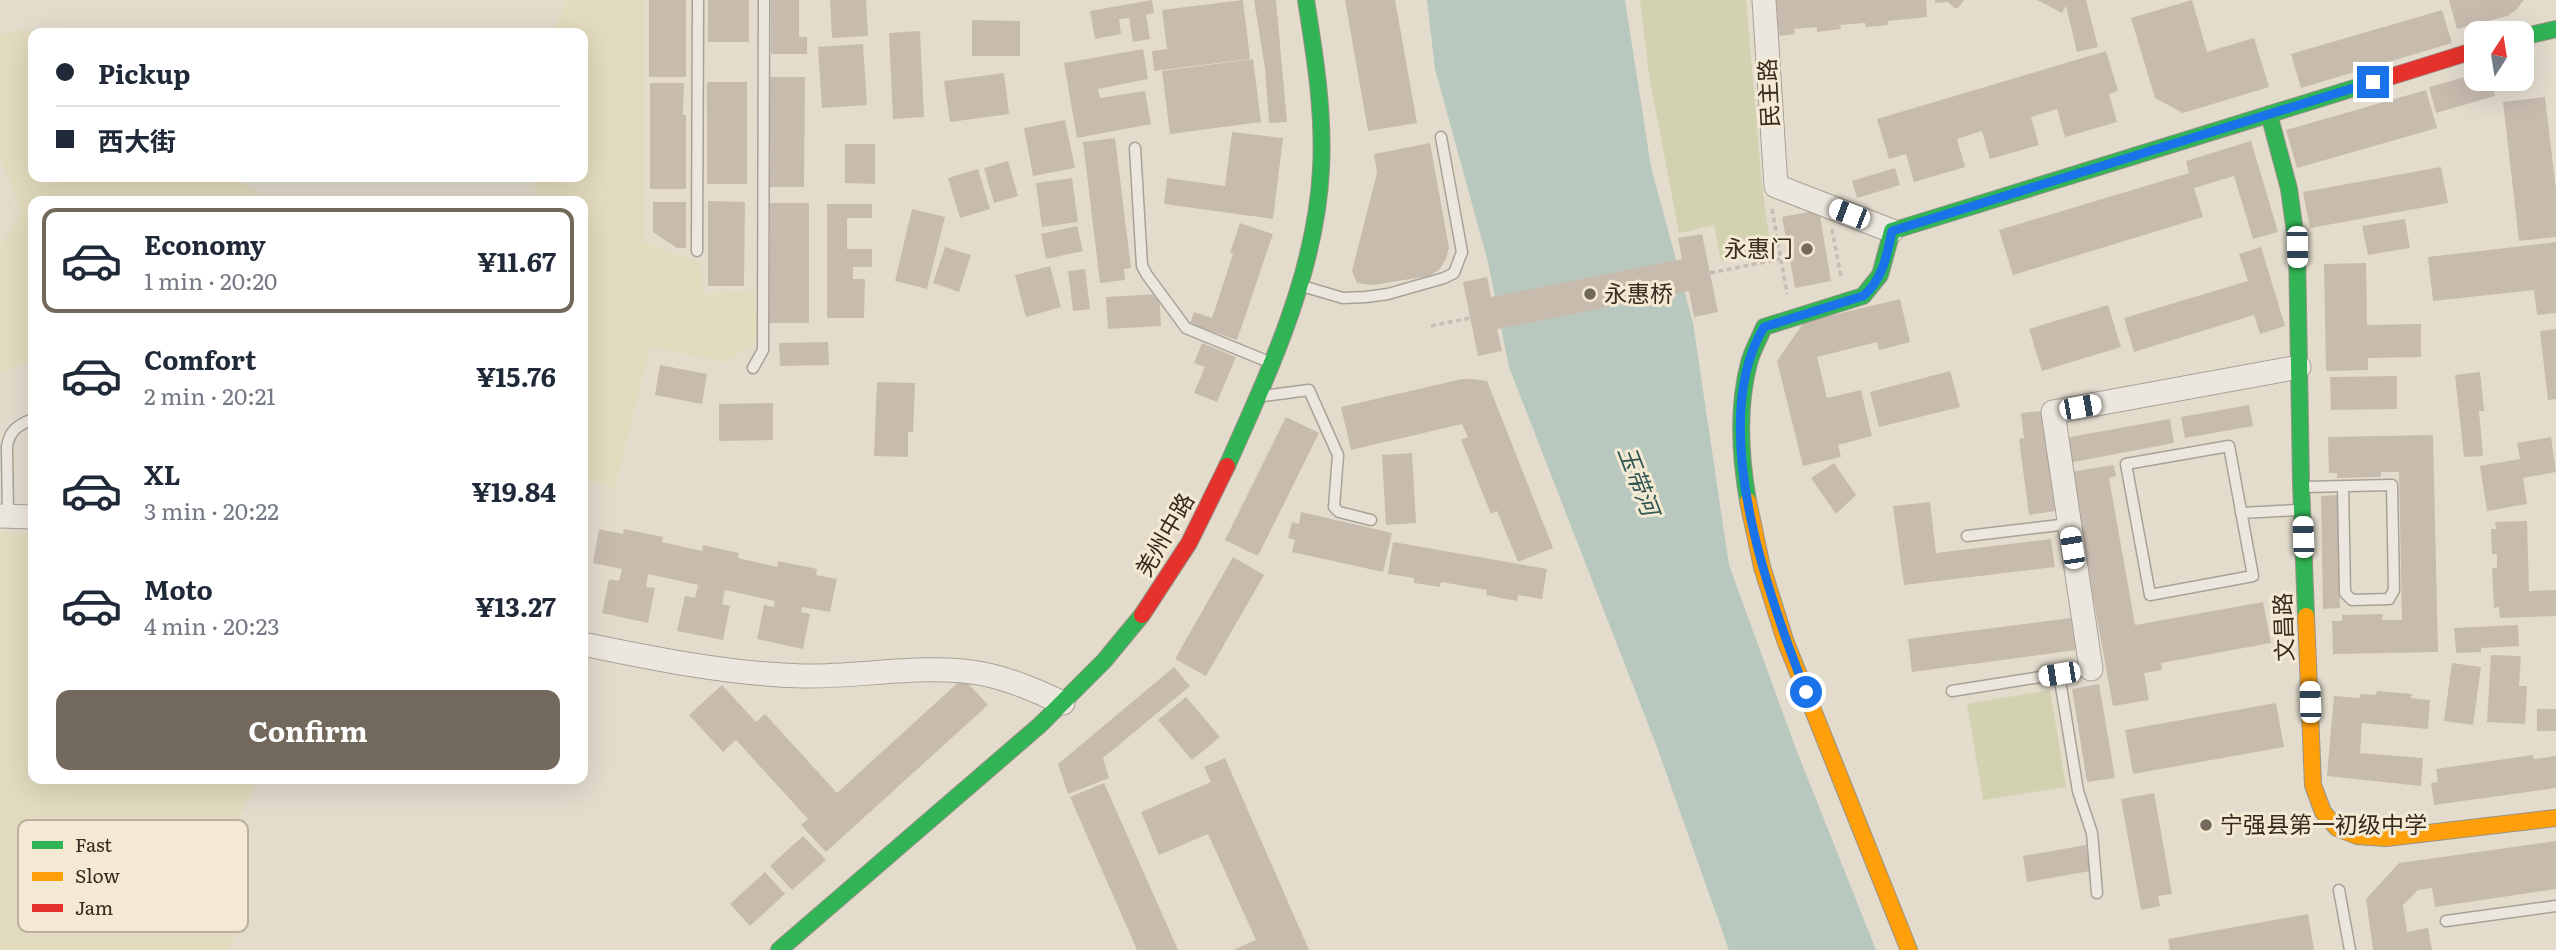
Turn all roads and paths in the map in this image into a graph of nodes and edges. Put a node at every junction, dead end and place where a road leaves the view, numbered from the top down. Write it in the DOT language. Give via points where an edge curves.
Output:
graph roads {
  1 [pos="698,0"];
  2 [pos="764,0"];
  3 [pos="1306,0"];
  4 [pos="1764,0"];
  5 [pos="2556,29"];
  6 [pos="2534,34"];
  7 [pos="2464,54"];
  8 [pos="2269,114"];
  9 [pos="1441,137"];
  10 [pos="1135,148"];
  11 [pos="1776,186"];
  12 [pos="1827,206"];
  13 [pos="1892,231"];
  14 [pos="698,251"];
  15 [pos="1780,259"];
  16 [pos="1710,273"];
  17 [pos="1842,283"];
  18 [pos="1299,285"];
  19 [pos="1798,292"];
  20 [pos="1470,318"];
  21 [pos="1431,326"];
  22 [pos="1271,363"];
  23 [pos="2299,367"];
  24 [pos="753,368"];
  25 [pos="1257,397"];
  26 [pos="28,421"];
  27 [pos="2343,486"];
  28 [pos="2302,487"];
  29 [pos="2302,509"];
  30 [pos="2241,513"];
  31 [pos="4,516"];
  32 [pos="28,517"];
  33 [pos="1371,520"];
  34 [pos="2068,524"];
  35 [pos="1967,536"];
  36 [pos="588,645"];
  37 [pos="2091,669"];
  38 [pos="2059,674"];
  39 [pos="1952,691"];
  40 [pos="1063,703"];
  41 [pos="2556,818"];
  42 [pos="2339,890"];
  43 [pos="2097,893"];
  44 [pos="2556,906"];
  45 [pos="2446,921"];
  46 [pos="779,950"];
  47 [pos="1909,950"];
  48 [pos="2350,950"];
  1 -- 14 [label="lane"];
  2 -- 24 [label="lane" via="763,350"];
  3 -- 18 [label="street, 羌州中路" via="1320,80 1323,139 1313,233"];
  4 -- 11 [label="street, 民主路"];
  5 -- 6 [label="street"];
  7 -- 8 [label="street"];
  8 -- 13 [label="street"];
  8 -- 23 [label="street, 文昌路" via="2289,189 2297,247"];
  9 -- 18 [label="lane" via="1462,251 1454,273 1366,297 1343,298"];
  10 -- 22 [label="lane" via="1142,266 1147,275 1186,328"];
  11 -- 12 [label="street"];
  11 -- 15 [label="path" via="1771,212"];
  12 -- 13 [label="street"];
  12 -- 17 [label="path"];
  13 -- 47 [label="street" via="1878,279 1863,296 1764,327 1749,359 1740,418 1749,507 1773,604"];
  15 -- 16 [label="path"];
  15 -- 19 [label="path" via="1787,295"];
  18 -- 22 [label="street, 羌州中路"];
  20 -- 21 [label="path"];
  22 -- 25 [label="street, 羌州中路"];
  23 -- 28 [label="street, 文昌路"];
  23 -- 34 [label="street" via="2053,412"];
  25 -- 33 [label="lane" via="1310,390 1338,455 1334,508"];
  25 -- 40 [label="street, 羌州中路" via="1198,527 1166,581 1111,653"];
  26 -- 31 [label="lane" via="9,436"];
  27 -- 27 [label="lane" via="2392,485 2395,590 2389,599 2352,600 2345,593"];
  27 -- 28 [label="lane"];
  28 -- 29 [label="street, 文昌路"];
  29 -- 30 [label="lane"];
  29 -- 41 [label="street, 文昌路" via="2313,785 2321,811 2338,830 2363,838"];
  30 -- 30 [label="lane" via="2253,576 2150,594 2126,464 2229,446"];
  31 -- 32 [label="street"];
  34 -- 35 [label="lane"];
  34 -- 37 [label="street"];
  36 -- 40 [label="street" via="742,673 982,674 1026,686"];
  37 -- 38 [label="lane"];
  38 -- 39 [label="lane"];
  38 -- 43 [label="lane" via="2078,791 2092,833"];
  40 -- 46 [label="street, 羌州中路"];
  42 -- 48 [label="lane"];
  44 -- 45 [label="lane"];
}
